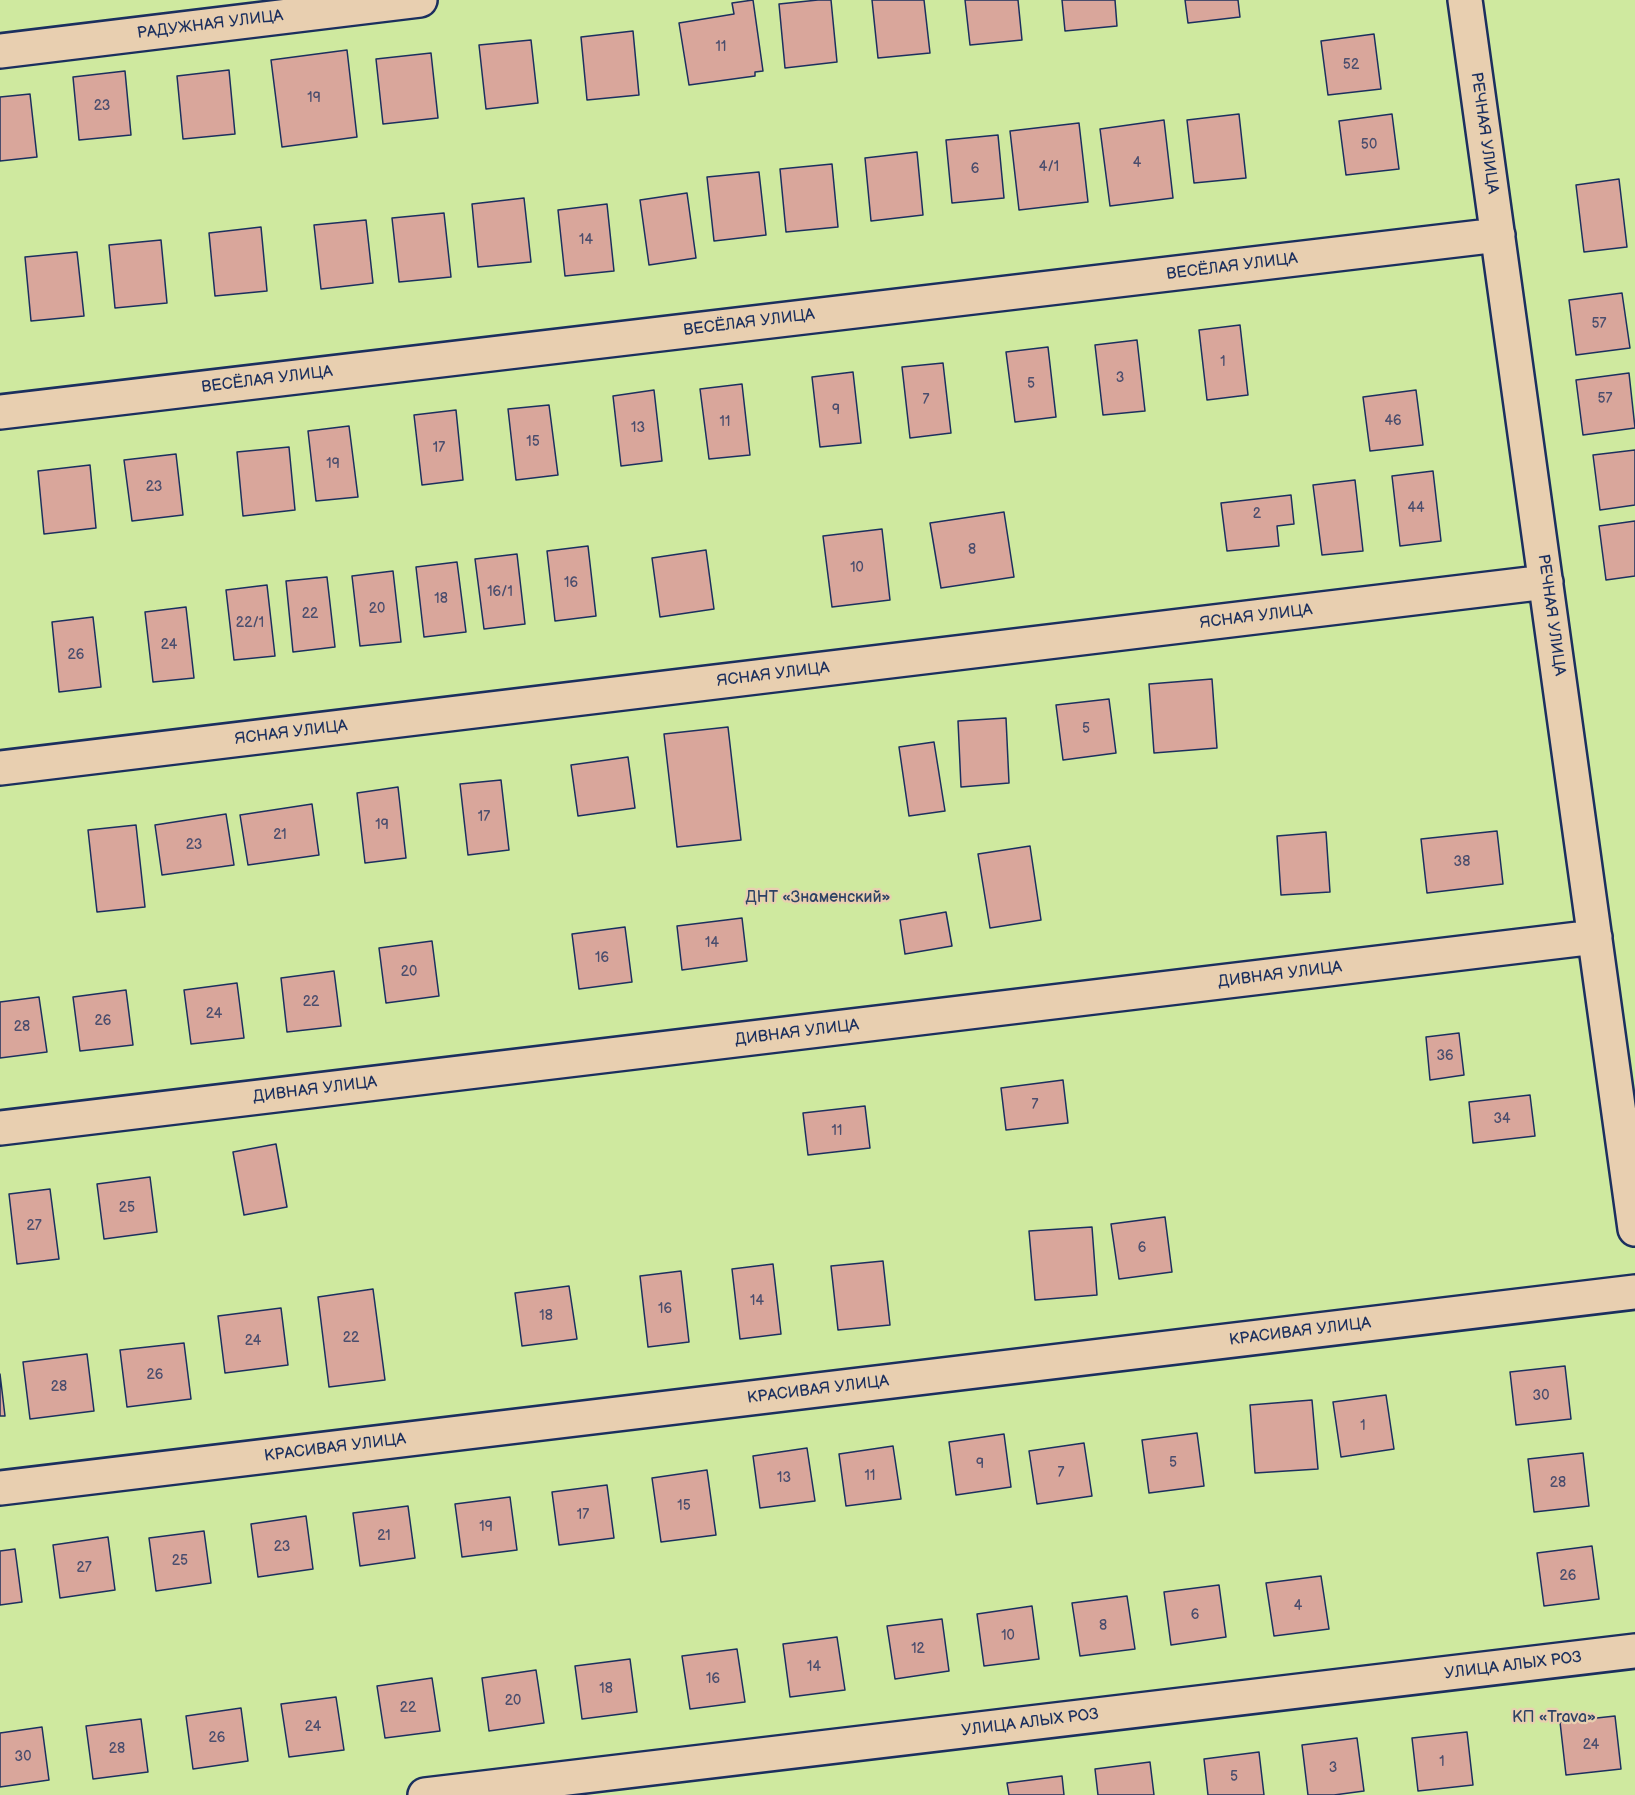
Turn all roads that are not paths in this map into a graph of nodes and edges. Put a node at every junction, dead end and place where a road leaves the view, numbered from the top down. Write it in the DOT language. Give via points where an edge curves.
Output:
graph roads {
  1 [pos="420,0"];
  2 [pos="1465,0"];
  3 [pos="0,51"];
  4 [pos="1498,235"];
  5 [pos="0,412"];
  6 [pos="1546,582"];
  7 [pos="0,768"];
  8 [pos="1595,937"];
  9 [pos="0,1128"];
  10 [pos="1635,1229"];
  11 [pos="1635,1292"];
  12 [pos="0,1488"];
  13 [pos="1635,1651"];
  14 [pos="425,1795"];
  1 -- 3 [label="street, РАДУЖНАЯ УЛИЦА"];
  2 -- 4 [label="street, РЕЧНАЯ УЛИЦА"];
  4 -- 5 [label="street, ВЕСЁЛАЯ УЛИЦА"];
  4 -- 6 [label="street, РЕЧНАЯ УЛИЦА"];
  6 -- 7 [label="street, ЯСНАЯ УЛИЦА"];
  6 -- 8 [label="street, РЕЧНАЯ УЛИЦА"];
  8 -- 9 [label="street, ДИВНАЯ УЛИЦА"];
  8 -- 10 [label="street, РЕЧНАЯ УЛИЦА"];
  11 -- 12 [label="street, КРАСИВАЯ УЛИЦА"];
  13 -- 14 [label="street, УЛИЦА АЛЫХ РОЗ"];
}
